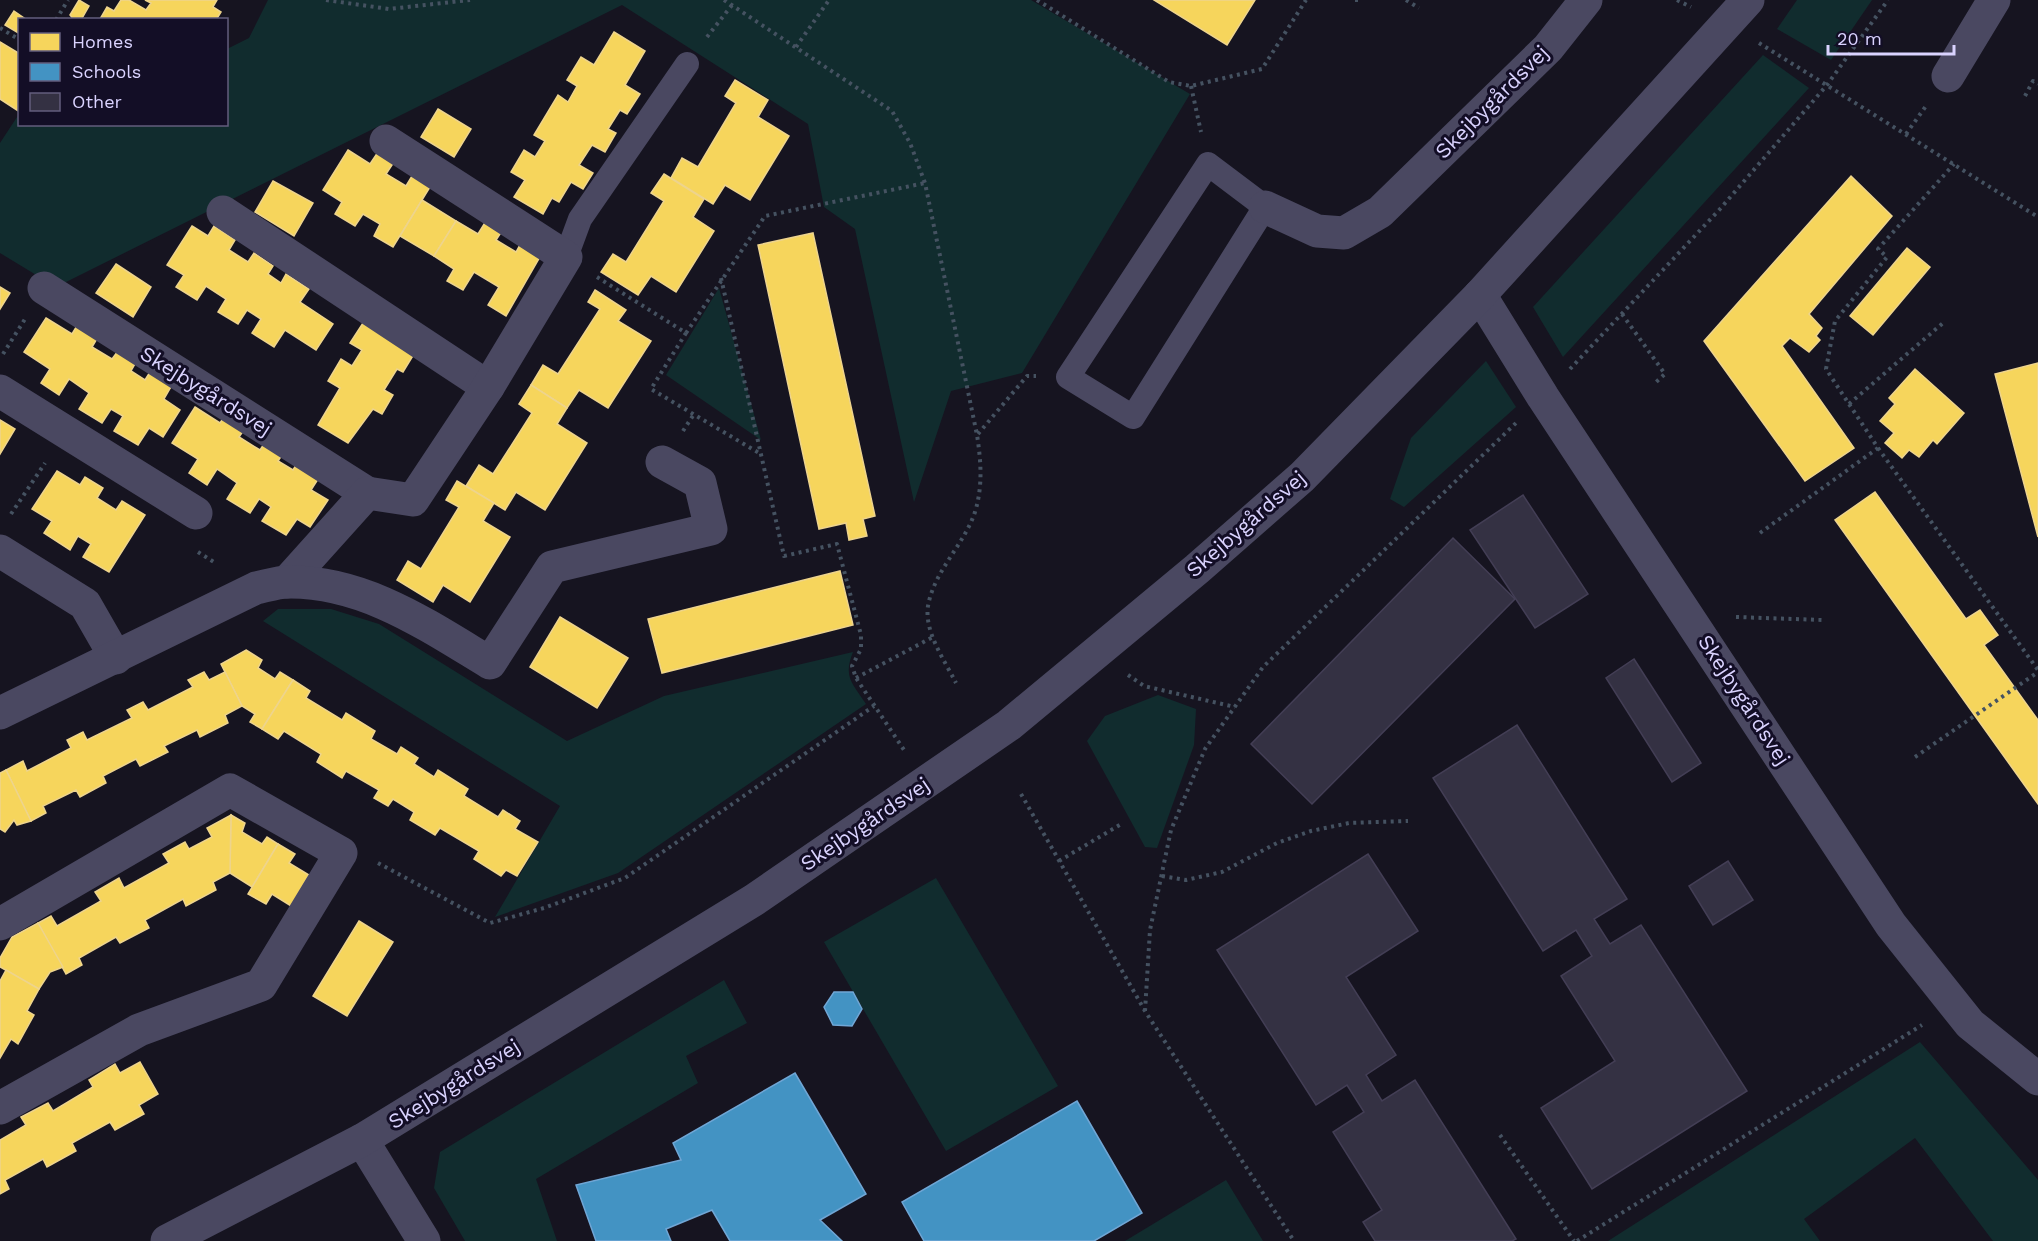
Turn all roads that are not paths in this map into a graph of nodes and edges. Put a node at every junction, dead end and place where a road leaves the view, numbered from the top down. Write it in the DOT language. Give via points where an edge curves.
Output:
graph roads {
  1 [pos="1586,0"];
  2 [pos="1994,0"];
  3 [pos="1737,11"];
  4 [pos="687,64"];
  5 [pos="1948,76"];
  6 [pos="386,141"];
  7 [pos="1266,207"];
  8 [pos="223,212"];
  9 [pos="566,257"];
  10 [pos="44,288"];
  11 [pos="1480,295"];
  12 [pos="488,387"];
  13 [pos="0,391"];
  14 [pos="662,462"];
  15 [pos="367,493"];
  16 [pos="196,513"];
  17 [pos="0,551"];
  18 [pos="287,582"];
  19 [pos="116,658"];
  20 [pos="0,713"];
  21 [pos="0,924"];
  22 [pos="2038,1079"];
  23 [pos="0,1108"];
  24 [pos="362,1140"];
  25 [pos="167,1241"];
  26 [pos="424,1241"];
  1 -- 7 [label="street, Skejbygårdsvej" via="1548,48 1380,212 1344,233 1317,231"];
  2 -- 5 [label="street"];
  3 -- 11 [label="street, Skejbygårdsvej"];
  4 -- 9 [label="lane" via="580,219"];
  6 -- 9 [label="street"];
  7 -- 7 [label="lane" via="1208,164 1068,377 1133,417"];
  8 -- 12 [label="street"];
  9 -- 12 [label="street, Skejbygårdsvej"];
  10 -- 15 [label="street, Skejbygårdsvej"];
  11 -- 22 [label="street, Skejbygårdsvej" via="1891,925 1970,1024"];
  11 -- 24 [label="street, Skejbygårdsvej" via="1302,477 1009,725 754,900"];
  12 -- 15 [label="street, Skejbygårdsvej" via="414,500"];
  13 -- 16 [label="street"];
  14 -- 18 [label="street" via="700,483 711,529 552,567 490,663 400,609 348,589"];
  15 -- 18 [label="street"];
  17 -- 19 [label="street" via="85,604"];
  18 -- 19 [label="street" via="256,588"];
  19 -- 20 [label="street"];
  21 -- 23 [label="street" via="230,790 341,853 261,985 139,1030"];
  24 -- 25 [label="street, Skejbygårdsvej"];
  24 -- 26 [label="street"];
}
